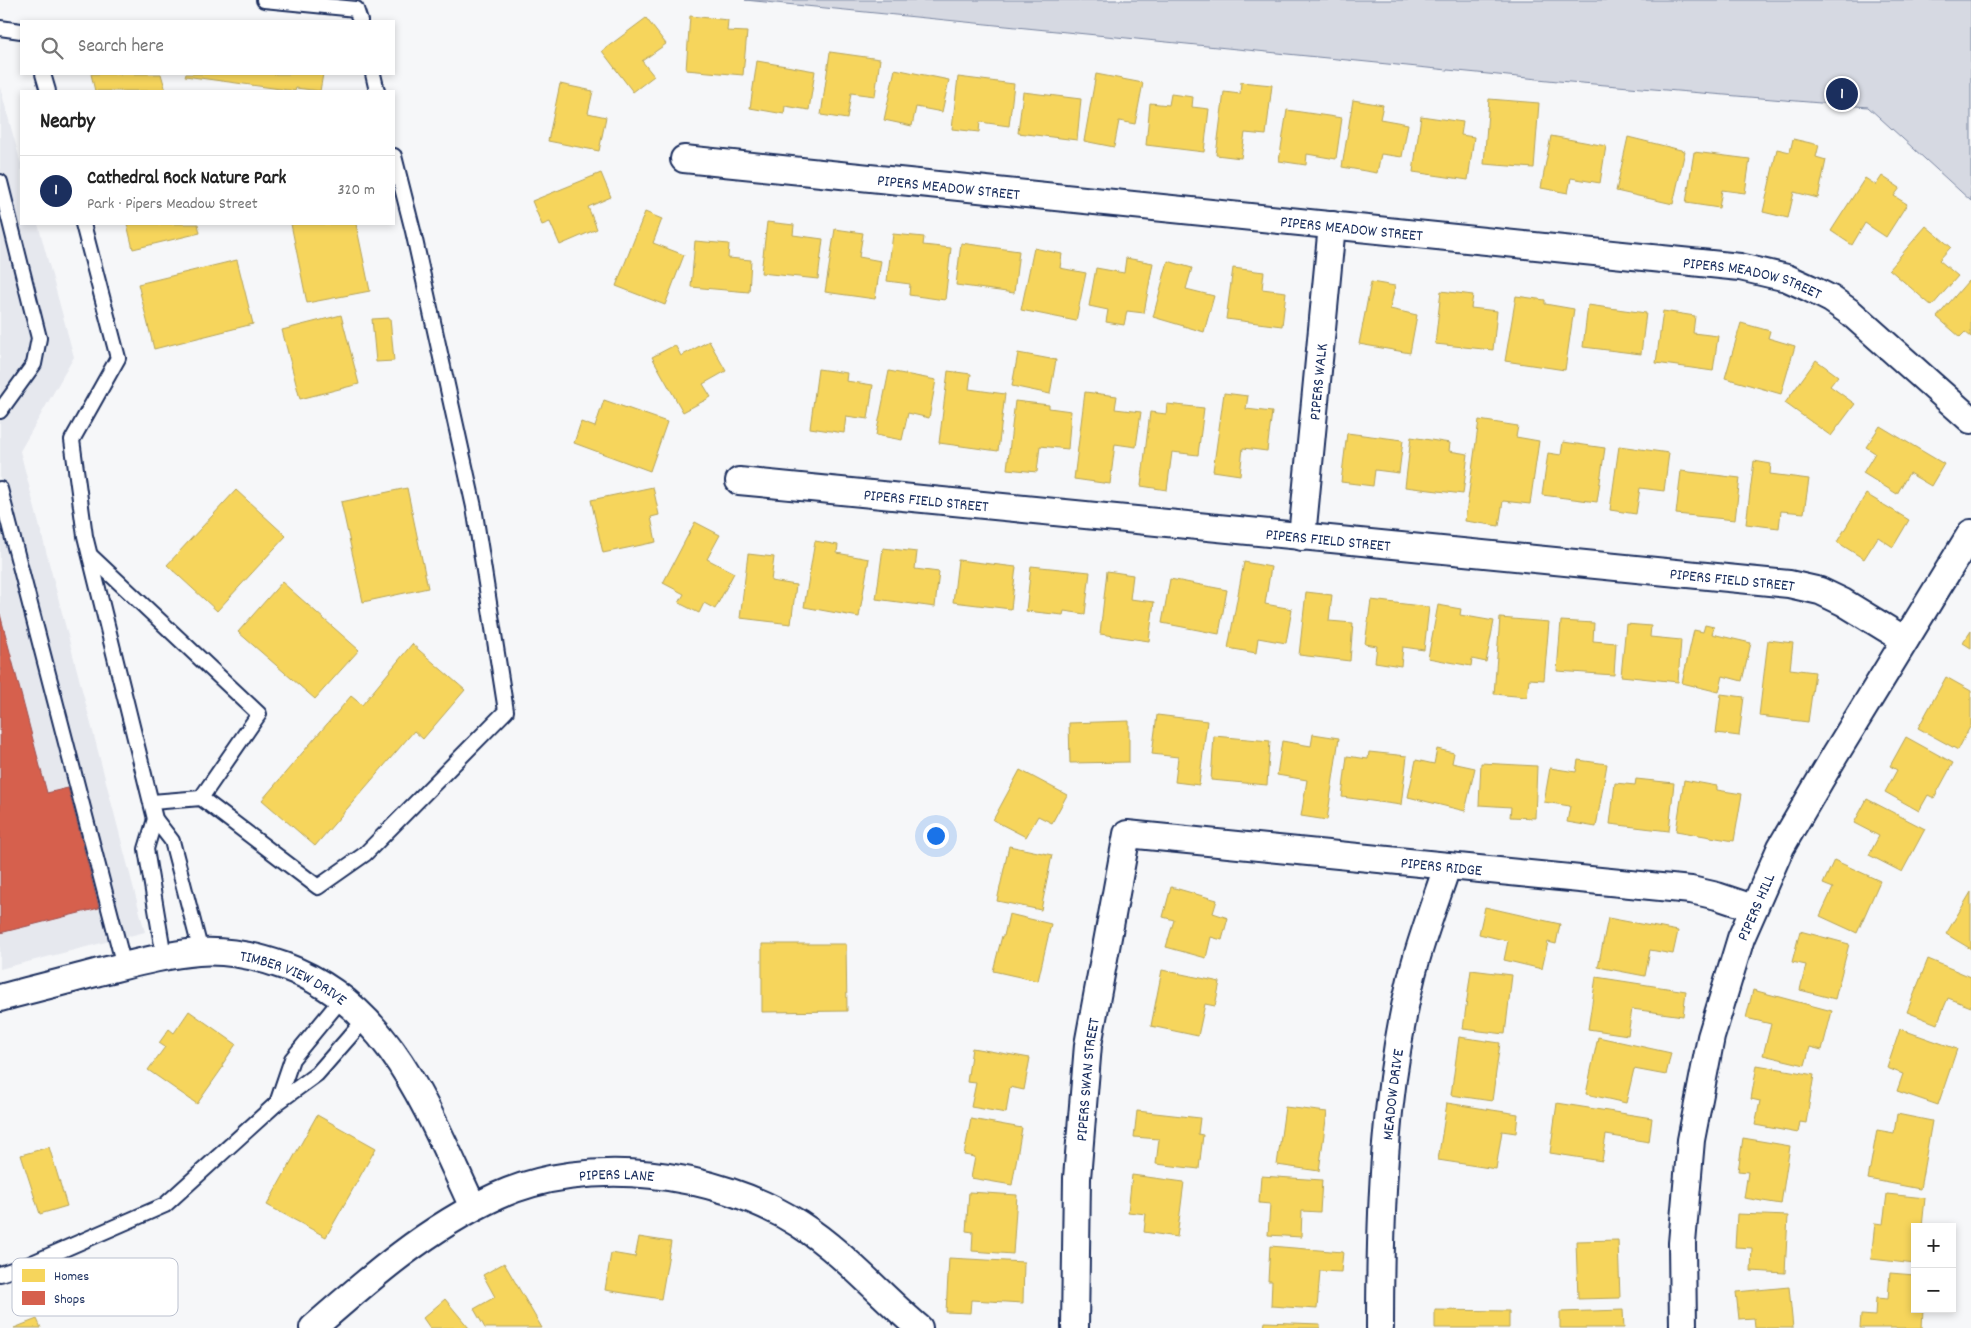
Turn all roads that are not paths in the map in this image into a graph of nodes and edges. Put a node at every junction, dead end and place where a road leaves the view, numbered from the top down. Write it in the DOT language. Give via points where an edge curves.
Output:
graph roads {
  1 [pos="264,0"];
  2 [pos="360,20"];
  3 [pos="0,28"];
  4 [pos="20,31"];
  5 [pos="43,75"];
  6 [pos="373,75"];
  7 [pos="48,90"];
  8 [pos="377,90"];
  9 [pos="395,160"];
  10 [pos="684,160"];
  11 [pos="0,182"];
  12 [pos="82,225"];
  13 [pos="1332,225"];
  14 [pos="0,411"];
  15 [pos="1971,420"];
  16 [pos="739,481"];
  17 [pos="0,490"];
  18 [pos="1971,533"];
  19 [pos="1302,537"];
  20 [pos="90,556"];
  21 [pos="1905,640"];
  22 [pos="201,798"];
  23 [pos="152,802"];
  24 [pos="155,819"];
  25 [pos="1126,834"];
  26 [pos="1447,867"];
  27 [pos="1753,908"];
  28 [pos="201,952"];
  29 [pos="164,957"];
  30 [pos="124,966"];
  31 [pos="343,997"];
  32 [pos="0,998"];
  33 [pos="366,1018"];
  34 [pos="277,1103"];
  35 [pos="474,1207"];
  36 [pos="44,1258"];
  37 [pos="12,1270"];
  38 [pos="0,1274"];
  39 [pos="313,1328"];
  40 [pos="919,1328"];
  41 [pos="1075,1328"];
  42 [pos="1380,1328"];
  43 [pos="1683,1328"];
  1 -- 2 [label="lane" via="356,9"];
  3 -- 4 [label="lane"];
  5 -- 7 [label="lane"];
  6 -- 8 [label="lane"];
  9 -- 22 [label="lane" via="474,507 506,711 365,854 318,887"];
  10 -- 13 [label="street, PIPERS MEADOW STREET"];
  11 -- 14 [label="lane" via="39,338 34,364"];
  12 -- 20 [label="lane" via="118,358 72,440"];
  13 -- 15 [label="street, PIPERS MEADOW STREET" via="1740,267 1787,278 1851,313"];
  13 -- 19 [label="street, PIPERS WALK"];
  16 -- 19 [label="street, PIPERS FIELD STREET"];
  17 -- 30 [label="lane"];
  18 -- 21 [label="street, PIPERS HILL"];
  19 -- 21 [label="street, PIPERS FIELD STREET" via="1789,584 1820,591 1843,602"];
  20 -- 22 [label="lane" via="259,714"];
  20 -- 23 [label="lane"];
  21 -- 27 [label="street, PIPERS HILL" via="1781,847"];
  22 -- 23 [label="lane"];
  23 -- 24 [label="lane"];
  24 -- 28 [label="lane" via="172,841"];
  24 -- 29 [label="lane" via="146,850"];
  25 -- 26 [label="street, PIPERS RIDGE"];
  25 -- 41 [label="street, PIPERS SWAN STREET" via="1088,1045 1077,1178"];
  26 -- 27 [label="street, PIPERS RIDGE" via="1691,890"];
  26 -- 42 [label="street, MEADOW DRIVE" via="1412,974 1395,1065 1381,1211"];
  27 -- 43 [label="street, PIPERS HILL" via="1711,1037 1691,1140 1682,1243"];
  28 -- 29 [label="street, TIMBER VIEW DRIVE"];
  28 -- 31 [label="street, TIMBER VIEW DRIVE" via="237,954 275,963 311,978"];
  29 -- 30 [label="street, TIMBER VIEW DRIVE"];
  30 -- 32 [label="street, TIMBER VIEW DRIVE"];
  31 -- 33 [label="street, TIMBER VIEW DRIVE"];
  31 -- 34 [label="lane" via="292,1058"];
  33 -- 34 [label="lane" via="317,1074"];
  33 -- 35 [label="street, TIMBER VIEW DRIVE" via="389,1045 412,1081"];
  34 -- 36 [label="lane" via="164,1205"];
  35 -- 39 [label="street, PIPERS LANE" via="414,1244"];
  35 -- 40 [label="street, PIPERS LANE" via="513,1189 574,1176 652,1174 704,1183 753,1200 798,1223 842,1256"];
  37 -- 38 [label="lane"];
}
